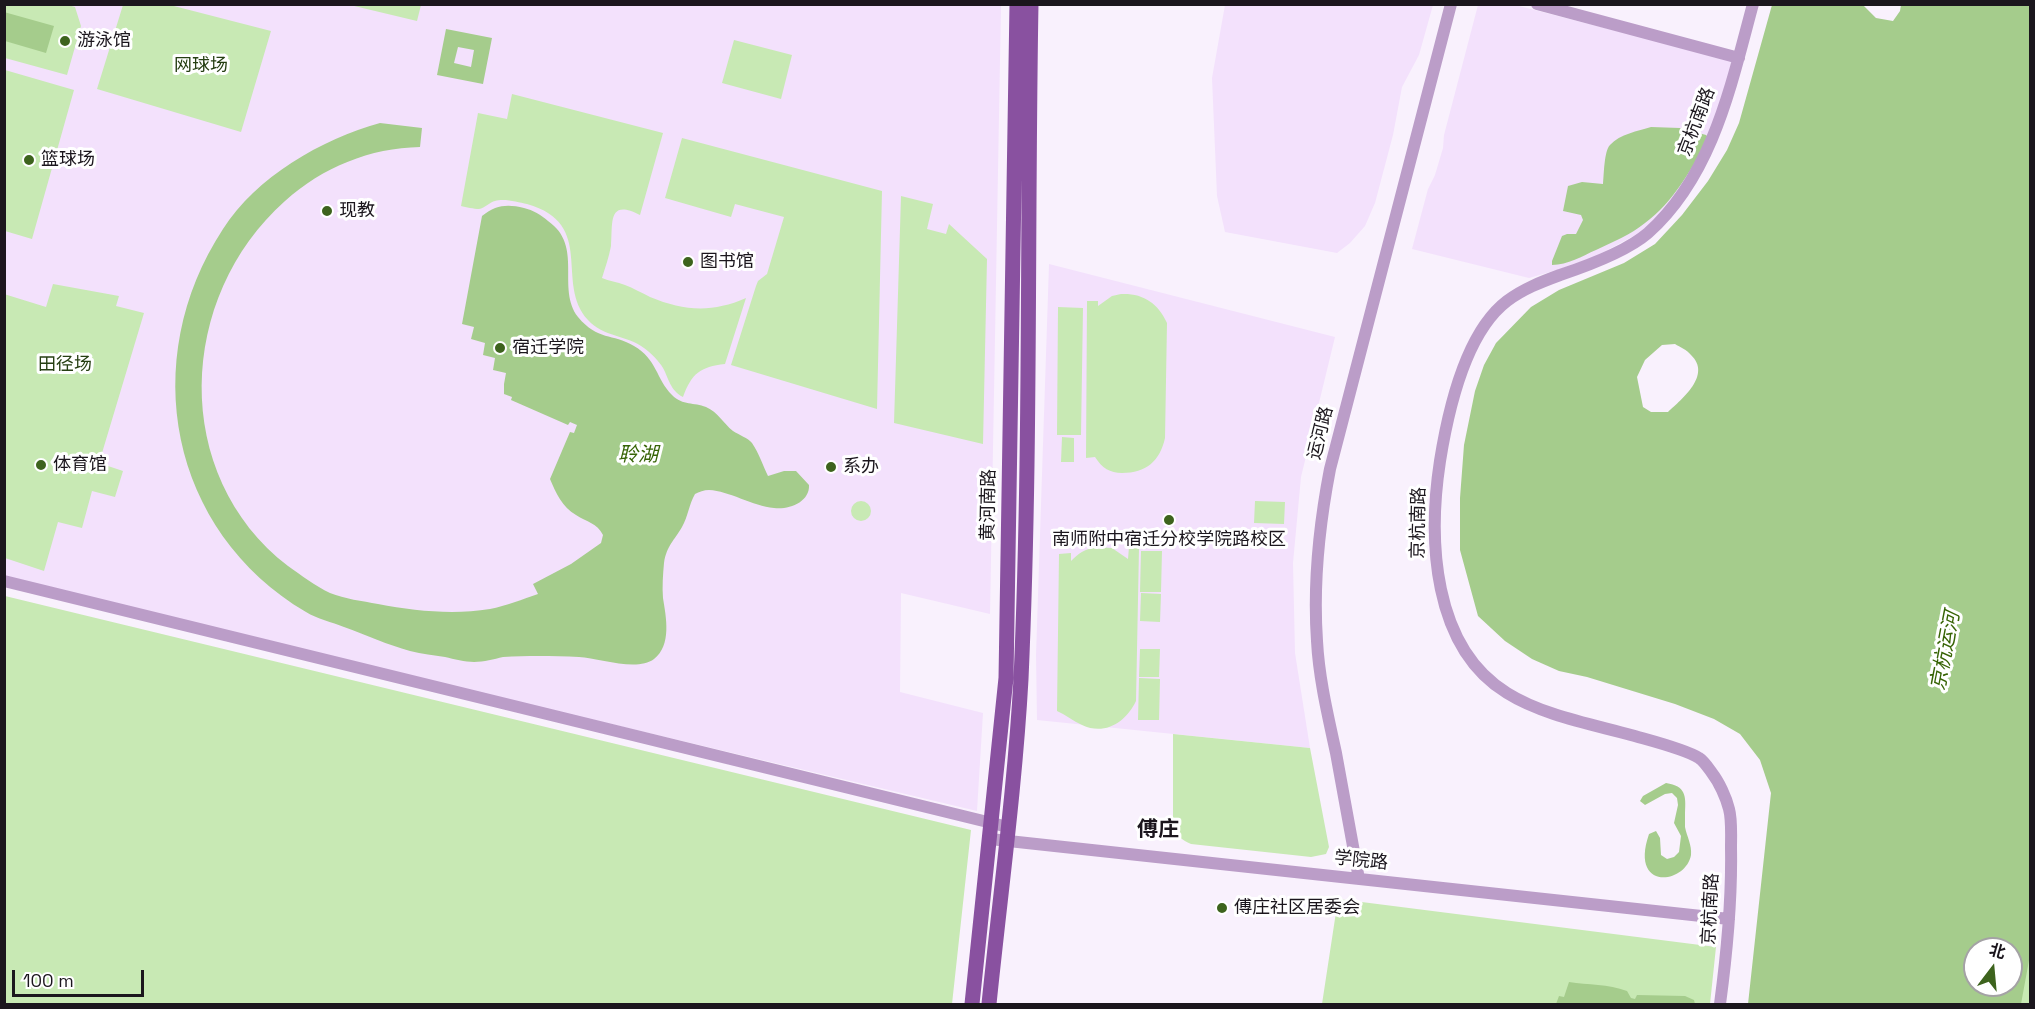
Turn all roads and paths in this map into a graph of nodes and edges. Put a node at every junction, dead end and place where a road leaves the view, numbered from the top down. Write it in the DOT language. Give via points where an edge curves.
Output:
graph roads {
  1 [pos="1017,4"];
  2 [pos="1031,4"];
  3 [pos="1451,4"];
  4 [pos="1537,4"];
  5 [pos="1753,4"];
  6 [pos="1739,58"];
  7 [pos="4,581"];
  8 [pos="992,823"];
  9 [pos="1008,834"];
  10 [pos="990,839"];
  11 [pos="1359,879"];
  12 [pos="1729,919"];
  13 [pos="972,1005"];
  14 [pos="989,1005"];
  15 [pos="1720,1005"];
  1 -- 8 [label="main road, 黄河南路" via="1006,678"];
  2 -- 9 [label="main road, 黄河南路" via="1026,476 1020,680"];
  3 -- 11 [label="street, 运河路" via="1330,469 1318,546 1318,652"];
  4 -- 6 [label="street"];
  5 -- 6 [label="street, 京杭南路"];
  6 -- 12 [label="street, 京杭南路" via="1713,140 1694,177 1664,218 1645,236 1597,262 1530,287 1505,303 1470,349 1441,458 1436,562 1441,597 1455,634 1477,669 1507,693 1542,709 1699,758 1714,775 1730,810"];
  7 -- 8 [label="street"];
  8 -- 9 [label="street"];
  8 -- 10 [label="main road, 黄河南路"];
  9 -- 10 [label="street, 学院路"];
  9 -- 11 [label="street, 学院路"];
  9 -- 14 [label="main road, 黄河南路"];
  10 -- 13 [label="main road, 黄河南路"];
  11 -- 12 [label="street, 学院路"];
  12 -- 15 [label="street, 京杭南路"];
}
